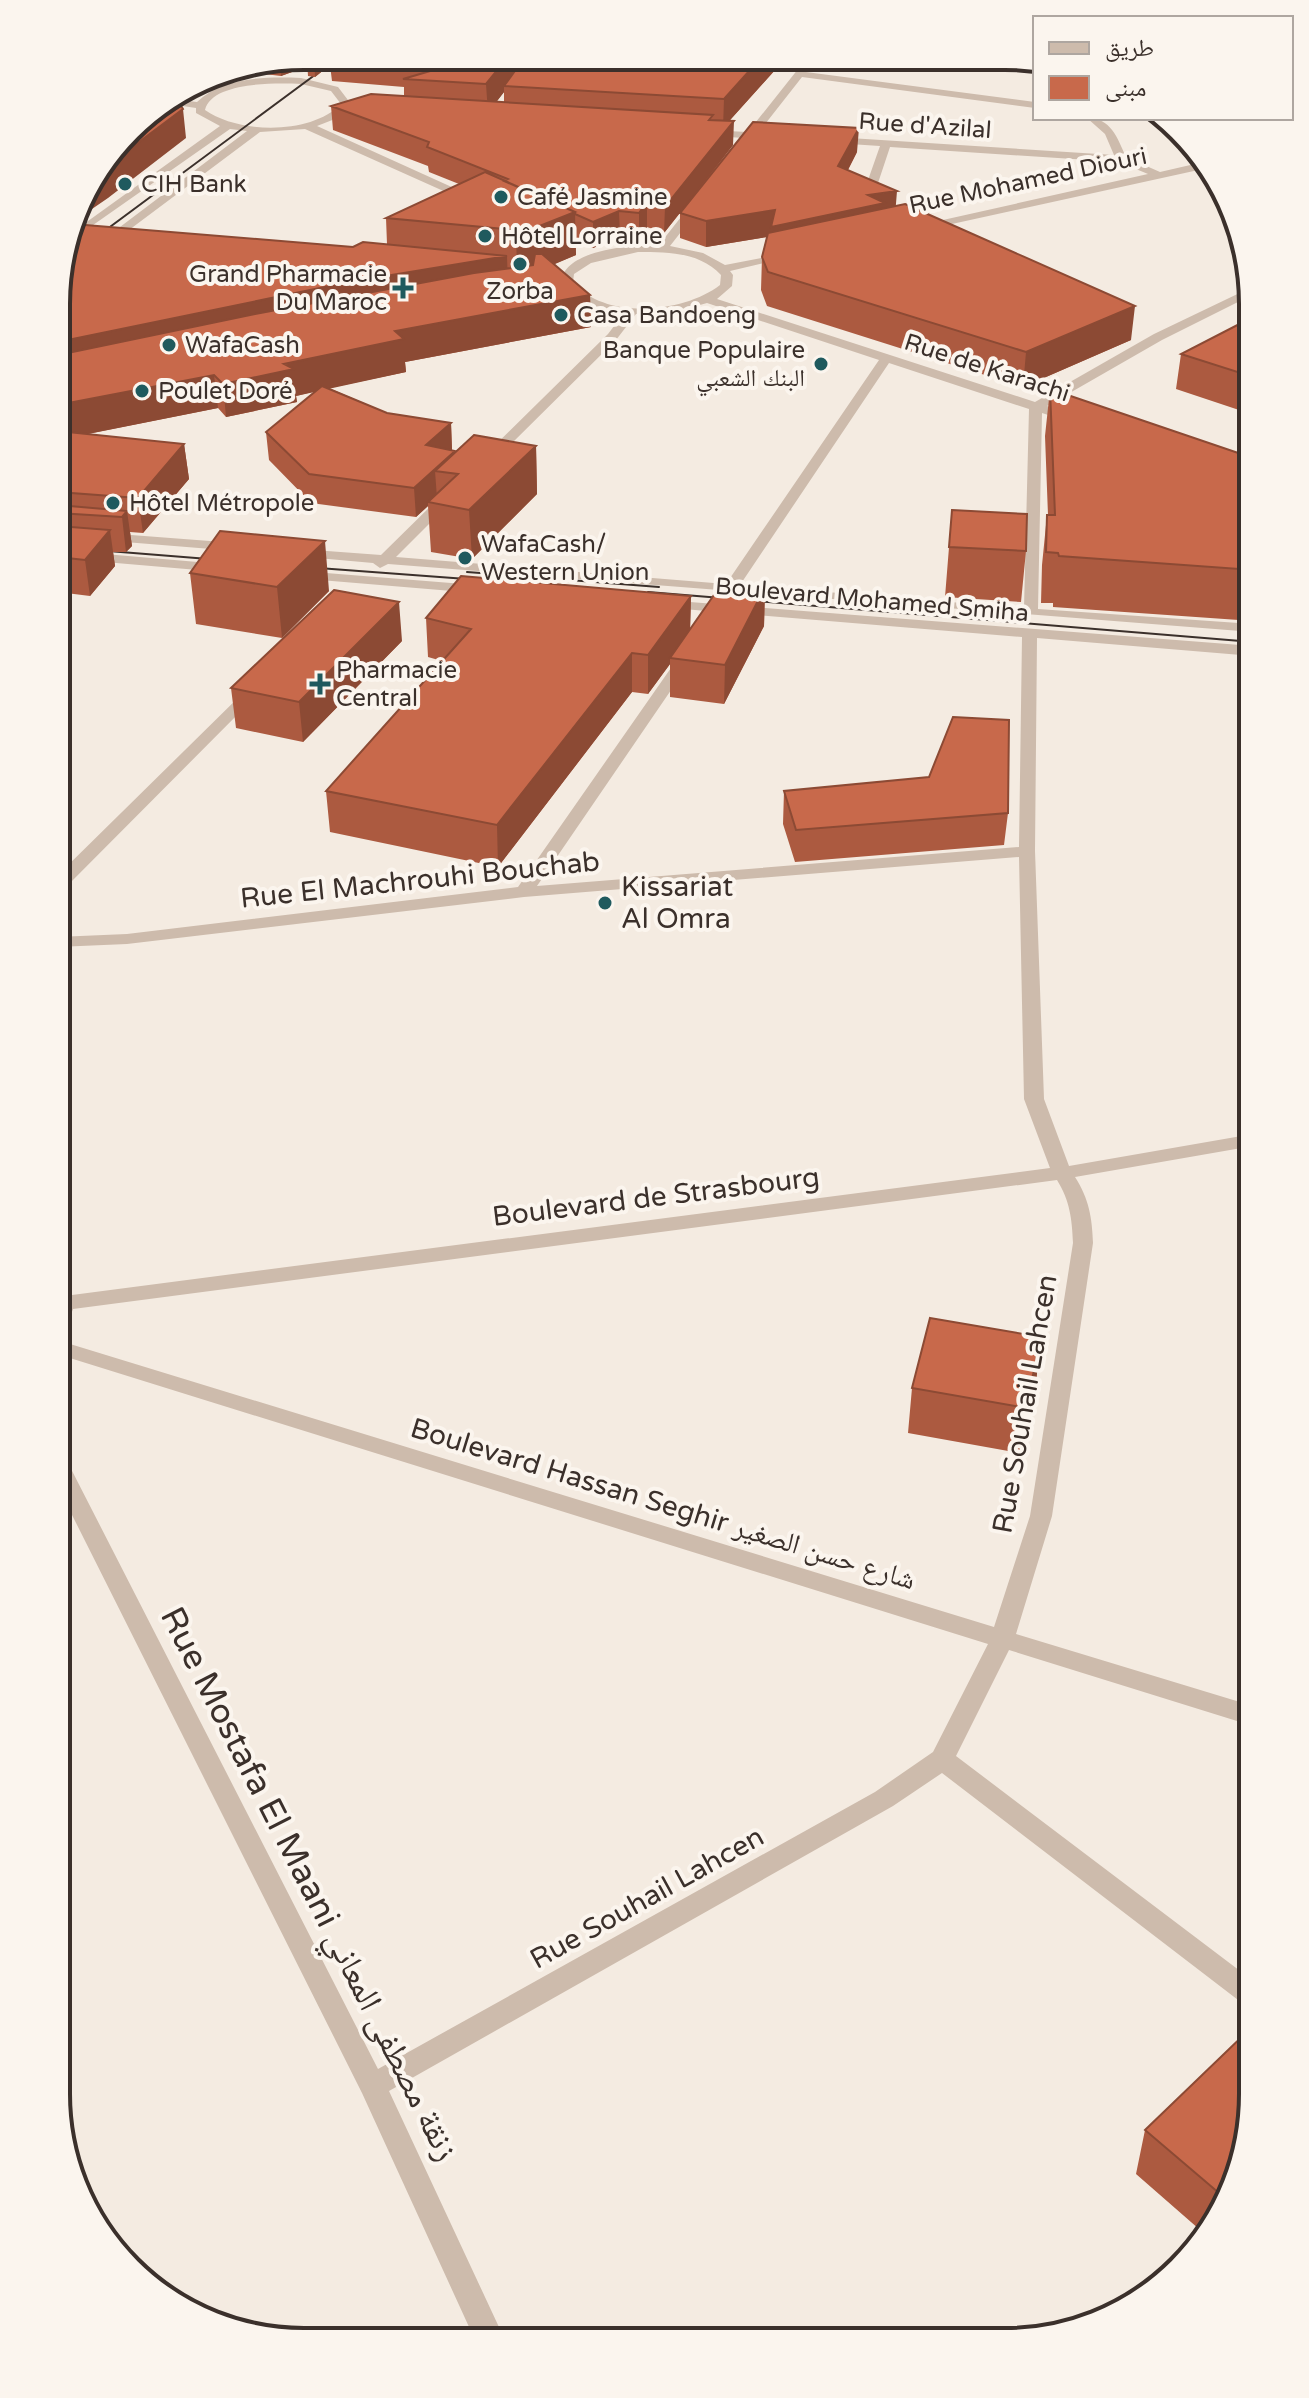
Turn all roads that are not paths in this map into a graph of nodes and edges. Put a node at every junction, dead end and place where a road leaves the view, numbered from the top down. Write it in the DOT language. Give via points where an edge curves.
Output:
graph roads {
  1 [pos="802,70"];
  2 [pos="303,71"];
  3 [pos="333,71"];
  4 [pos="799,74"];
  5 [pos="241,79"];
  6 [pos="291,81"];
  7 [pos="249,83"];
  8 [pos="317,84"];
  9 [pos="184,103"];
  10 [pos="200,105"];
  11 [pos="1033,105"];
  12 [pos="1095,120"];
  13 [pos="228,125"];
  14 [pos="306,125"];
  15 [pos="257,129"];
  16 [pos="690,132"];
  17 [pos="751,136"];
  18 [pos="781,138"];
  19 [pos="826,140"];
  20 [pos="886,143"];
  21 [pos="742,148"];
  22 [pos="1121,159"];
  23 [pos="1195,167"];
  24 [pos="1159,175"];
  25 [pos="705,194"];
  26 [pos="478,203"];
  27 [pos="894,205"];
  28 [pos="82,231"];
  29 [pos="950,240"];
  30 [pos="153,249"];
  31 [pos="662,249"];
  32 [pos="806,252"];
  33 [pos="723,269"];
  34 [pos="1239,297"];
  35 [pos="708,300"];
  36 [pos="633,310"];
  37 [pos="1144,331"];
  38 [pos="1158,337"];
  39 [pos="886,358"];
  40 [pos="1036,407"];
  41 [pos="1094,426"];
  42 [pos="482,465"];
  43 [pos="458,487"];
  44 [pos="88,535"];
  45 [pos="259,549"];
  46 [pos="290,552"];
  47 [pos="70,555"];
  48 [pos="384,559"];
  49 [pos="241,570"];
  50 [pos="287,573"];
  51 [pos="358,585"];
  52 [pos="731,587"];
  53 [pos="487,590"];
  54 [pos="642,602"];
  55 [pos="1030,624"];
  56 [pos="1239,628"];
  57 [pos="692,647"];
  58 [pos="1239,649"];
  59 [pos="263,680"];
  60 [pos="1027,851"];
  61 [pos="70,873"];
  62 [pos="524,892"];
  63 [pos="70,941"];
  64 [pos="1239,1142"];
  65 [pos="1062,1173"];
  66 [pos="70,1292"];
  67 [pos="70,1351"];
  68 [pos="70,1489"];
  69 [pos="1002,1640"];
  70 [pos="1238,1712"];
  71 [pos="942,1759"];
  72 [pos="1238,1984"];
  73 [pos="373,2086"];
  74 [pos="484,2328"];
  1 -- 4 [label="street"];
  2 -- 6 [label="street"];
  3 -- 8 [label="street"];
  4 -- 11 [label="street"];
  4 -- 17 [label="street"];
  5 -- 7 [label="street"];
  6 -- 7 [label="street"];
  6 -- 8 [label="street"];
  7 -- 10 [label="street" via="216,92"];
  8 -- 14 [label="street" via="343,96 348,111"];
  9 -- 10 [label="street"];
  10 -- 13 [label="street" via="205,116"];
  12 -- 22 [label="street" via="1110,132"];
  13 -- 15 [label="street"];
  13 -- 28 [label="street"];
  14 -- 15 [label="street"];
  14 -- 26 [label="street"];
  15 -- 30 [label="street" via="124,229 126,244"];
  16 -- 17 [label="street"];
  17 -- 18 [label="street"];
  17 -- 21 [label="street"];
  19 -- 20 [label="street, Rue d'Azilal"];
  20 -- 22 [label="street, Rue d'Azilal"];
  20 -- 27 [label="street" via="872,186"];
  22 -- 24 [label="street, Rue d'Azilal"];
  23 -- 24 [label="street, Rue Mohamed Diouri"];
  24 -- 29 [label="street, Rue Mohamed Diouri" via="914,226"];
  25 -- 31 [label="street"];
  31 -- 33 [label="street" via="696,255"];
  31 -- 36 [label="street" via="589,254 563,283 593,302"];
  32 -- 33 [label="street"];
  33 -- 35 [label="street" via="726,286"];
  34 -- 38 [label="street"];
  35 -- 36 [label="street" via="671,309"];
  35 -- 39 [label="street, Rue de Karachi"];
  36 -- 42 [label="street" via="550,401"];
  37 -- 38 [label="street"];
  38 -- 40 [label="street"];
  39 -- 40 [label="street, Rue de Karachi"];
  39 -- 52 [label="street"];
  40 -- 41 [label="street, Rue de Karachi"];
  40 -- 55 [label="street, Rue Souhail Lahcen"];
  43 -- 48 [label="street"];
  44 -- 45 [label="street"];
  46 -- 48 [label="street, Boulevard Mohamed Smiha"];
  47 -- 49 [label="street"];
  48 -- 51 [label="street"];
  48 -- 52 [label="street, Boulevard Mohamed Smiha"];
  50 -- 51 [label="street"];
  51 -- 53 [label="street"];
  52 -- 55 [label="street, Boulevard Mohamed Smiha"];
  54 -- 55 [label="street, Boulevard Mohamed Smiha" via="715,615"];
  55 -- 56 [label="street, Boulevard Mohamed Smiha"];
  55 -- 58 [label="street, Boulevard Mohamed Smiha"];
  55 -- 60 [label="street, Rue Souhail Lahcen"];
  57 -- 62 [label="street"];
  59 -- 61 [label="street"];
  60 -- 62 [label="street, Rue El Machrouhi Bouchab"];
  60 -- 65 [label="street, Rue Souhail Lahcen" via="1034,1099"];
  62 -- 63 [label="street, Rue El Machrouhi Bouchab"];
  64 -- 65 [label="street, Boulevard de Strasbourg"];
  65 -- 66 [label="street, Boulevard de Strasbourg"];
  65 -- 69 [label="street, Rue Souhail Lahcen" via="1076,1195 1083,1243 1041,1516"];
  67 -- 69 [label="street, Boulevard Hassan Seghir شارع حسن الصغير"];
  68 -- 73 [label="street, Rue Mostafa El Maani زنقة مصطفى المعاني"];
  69 -- 70 [label="street, Boulevard Hassan Seghir شارع حسن الصغير"];
  69 -- 71 [label="street, Rue Souhail Lahcen"];
  71 -- 72 [label="street"];
  71 -- 73 [label="street, Rue Souhail Lahcen" via="884,1799"];
  73 -- 74 [label="street, Rue Mostafa El Maani زنقة مصطفى المعاني"];
}
